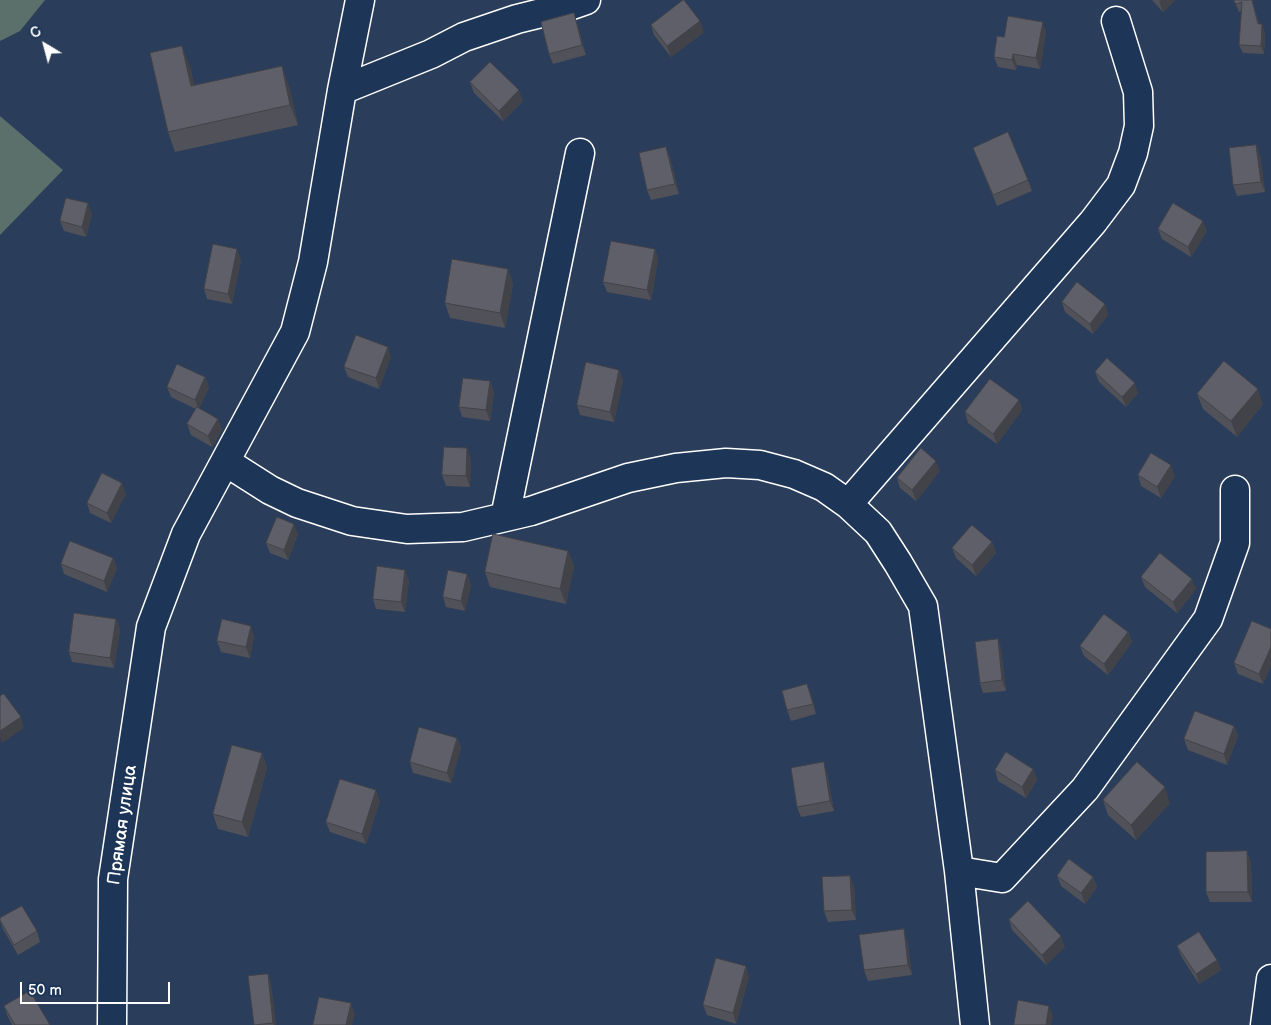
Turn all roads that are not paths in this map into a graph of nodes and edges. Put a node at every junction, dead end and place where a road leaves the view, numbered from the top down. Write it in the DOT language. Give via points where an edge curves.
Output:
graph roads {
  1 [pos="360,0"];
  2 [pos="586,0"];
  3 [pos="1116,21"];
  4 [pos="342,90"];
  5 [pos="580,152"];
  6 [pos="226,462"];
  7 [pos="1235,490"];
  8 [pos="848,504"];
  9 [pos="505,517"];
  10 [pos="959,871"];
  11 [pos="1271,979"];
  12 [pos="112,1025"];
  13 [pos="975,1025"];
  14 [pos="1265,1025"];
  1 -- 4 [label="street, Прямая улица"];
  2 -- 4 [label="street" via="464,37"];
  3 -- 8 [label="street" via="1138,92 1139,126 1121,185"];
  4 -- 6 [label="street, Прямая улица" via="313,262 295,332"];
  5 -- 9 [label="street"];
  6 -- 9 [label="street" via="297,503 352,521 407,529 463,527"];
  6 -- 12 [label="street, Прямая улица" via="186,534 152,627 113,879"];
  7 -- 10 [label="street" via="1236,543 1208,619 1096,774 1002,878"];
  8 -- 9 [label="street" via="824,487 794,474 760,465 726,463 676,468 628,478"];
  8 -- 10 [label="street" via="878,532 923,606"];
  10 -- 13 [label="street"];
  11 -- 14 [label="street"];
}
